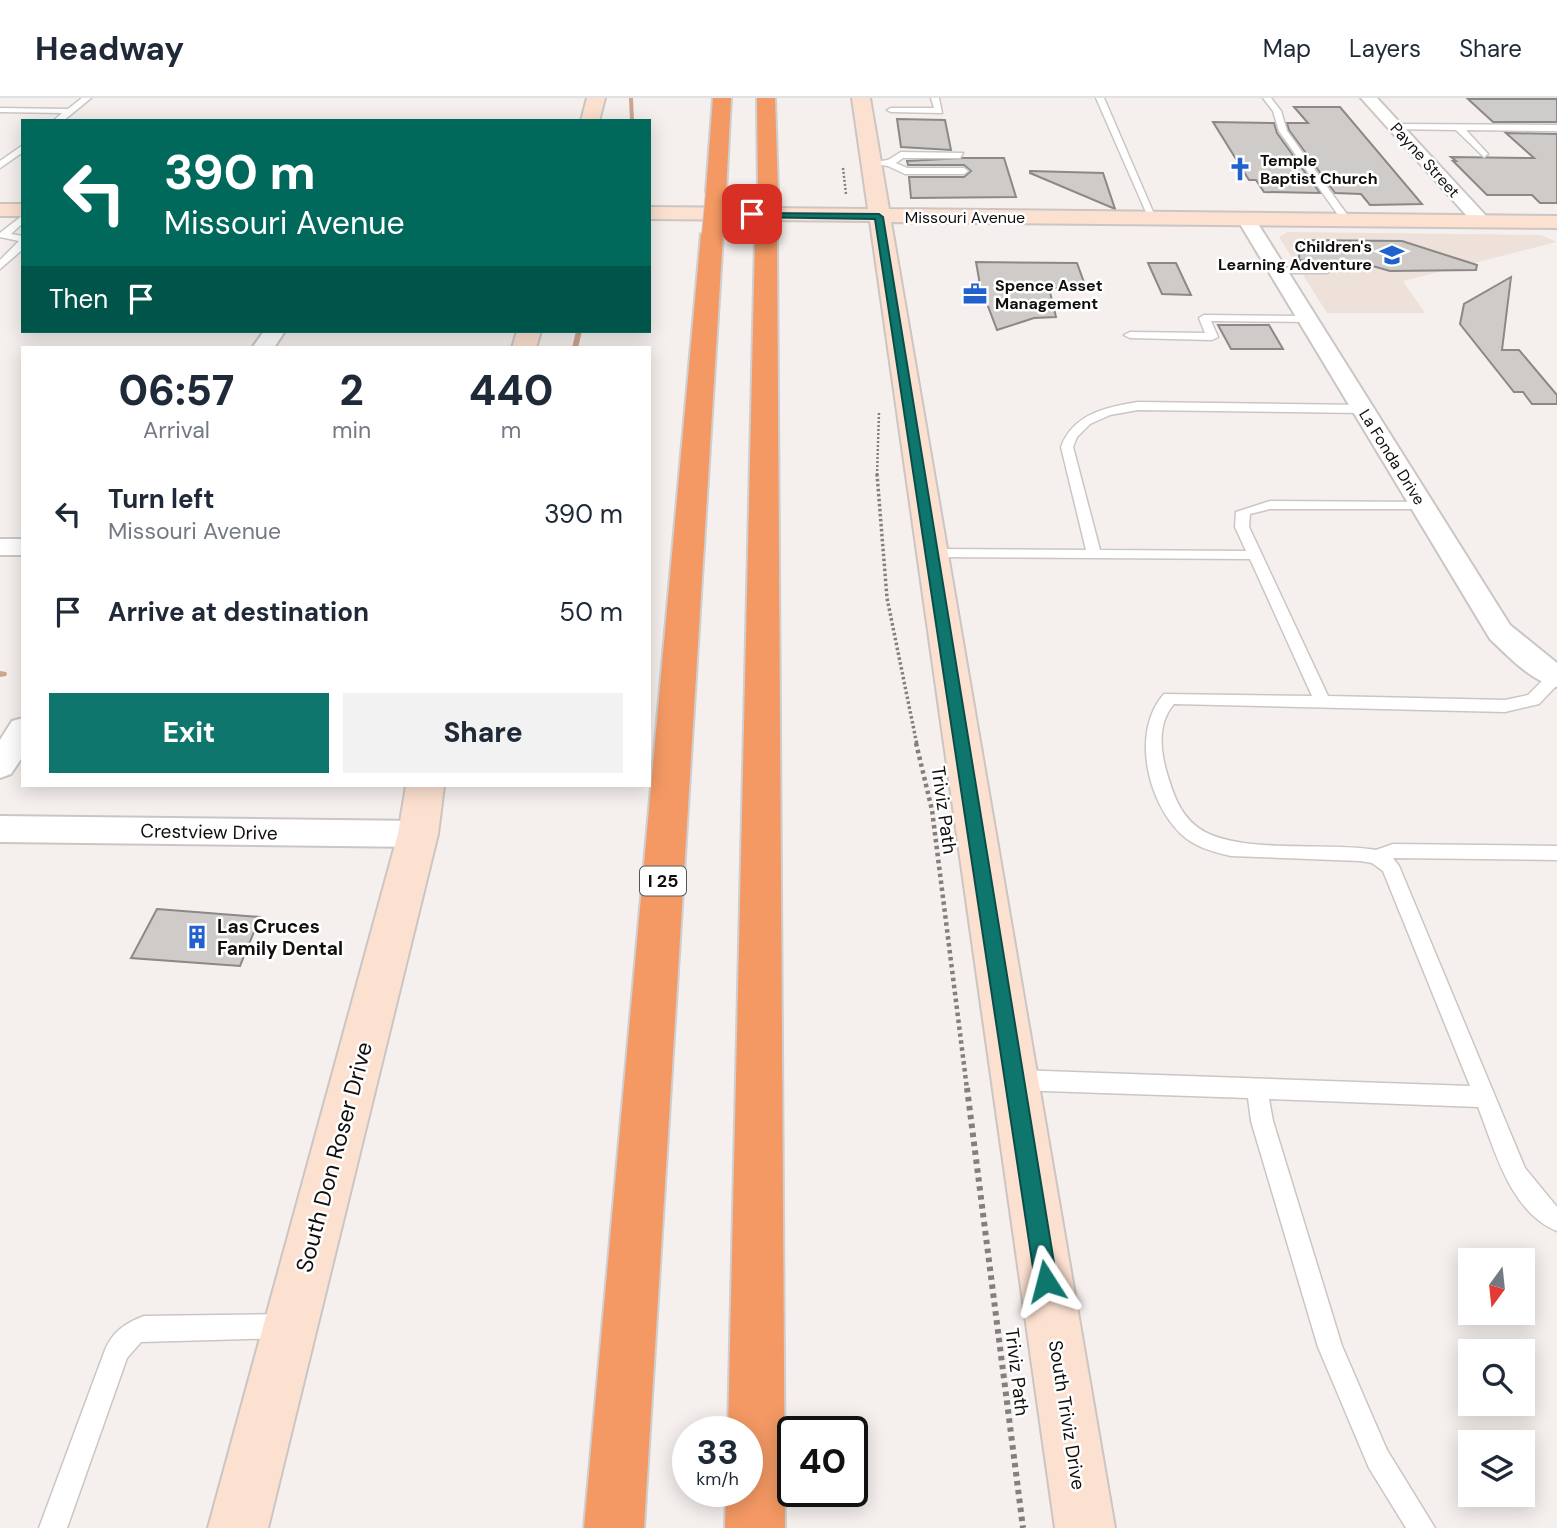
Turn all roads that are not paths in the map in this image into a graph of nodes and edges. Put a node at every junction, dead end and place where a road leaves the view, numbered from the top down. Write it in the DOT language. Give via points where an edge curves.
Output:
graph roads {
  1 [pos="87,98"];
  2 [pos="596,98"];
  3 [pos="722,98"];
  4 [pos="766,98"];
  5 [pos="861,98"];
  6 [pos="935,98"];
  7 [pos="1100,98"];
  8 [pos="1267,98"];
  9 [pos="1369,98"];
  10 [pos="0,110"];
  11 [pos="891,110"];
  12 [pos="70,111"];
  13 [pos="60,119"];
  14 [pos="591,119"];
  15 [pos="1395,127"];
  16 [pos="1458,127"];
  17 [pos="1557,128"];
  18 [pos="0,149"];
  19 [pos="21,149"];
  20 [pos="21,150"];
  21 [pos="1484,154"];
  22 [pos="960,155"];
  23 [pos="881,163"];
  24 [pos="0,165"];
  25 [pos="964,172"];
  26 [pos="0,210"];
  27 [pos="21,210"];
  28 [pos="651,213"];
  29 [pos="866,216"];
  30 [pos="1154,219"];
  31 [pos="1246,219"];
  32 [pos="21,220"];
  33 [pos="1346,220"];
  34 [pos="1482,222"];
  35 [pos="1557,222"];
  36 [pos="1,235"];
  37 [pos="21,242"];
  38 [pos="21,243"];
  39 [pos="21,243"];
  40 [pos="3,260"];
  41 [pos="1327,270"];
  42 [pos="1278,271"];
  43 [pos="1307,319"];
  44 [pos="1130,335"];
  45 [pos="1363,409"];
  46 [pos="1421,505"];
  47 [pos="0,547"];
  48 [pos="21,547"];
  49 [pos="932,553"];
  50 [pos="1094,554"];
  51 [pos="1256,555"];
  52 [pos="1557,677"];
  53 [pos="1323,702"];
  54 [pos="21,732"];
  55 [pos="0,766"];
  56 [pos="425,787"];
  57 [pos="0,829"];
  58 [pos="418,834"];
  59 [pos="1557,853"];
  60 [pos="1376,857"];
  61 [pos="1014,1080"];
  62 [pos="1257,1090"];
  63 [pos="1484,1097"];
  64 [pos="1557,1220"];
  65 [pos="290,1326"];
  66 [pos="53,1528"];
  67 [pos="237,1528"];
  68 [pos="614,1528"];
  69 [pos="755,1528"];
  70 [pos="1085,1528"];
  71 [pos="1421,1528"];
  1 -- 12 [label="lane"];
  2 -- 14 [label="street"];
  3 -- 68 [label="highway, I 25, bridge"];
  4 -- 69 [label="highway, bridge"];
  5 -- 23 [label="street, South Triviz Drive"];
  6 -- 11 [label="lane" via="939,111"];
  7 -- 30 [label="lane"];
  8 -- 33 [label="lane" via="1283,131"];
  9 -- 15 [label="street, Payne Street"];
  10 -- 12 [label="lane"];
  12 -- 13 [label="lane"];
  15 -- 16 [label="lane"];
  15 -- 34 [label="street, Payne Street"];
  16 -- 17 [label="lane"];
  16 -- 21 [label="lane"];
  18 -- 19 [label="lane"];
  20 -- 24 [label="lane"];
  22 -- 23 [label="lane" via="901,155"];
  23 -- 25 [label="lane" via="905,170"];
  23 -- 29 [label="street, South Triviz Drive"];
  26 -- 27 [label="street"];
  28 -- 29 [label="street, Missouri Avenue"];
  29 -- 30 [label="street, Missouri Avenue"];
  29 -- 49 [label="street, South Triviz Drive"];
  30 -- 31 [label="street, Missouri Avenue"];
  31 -- 33 [label="street, Missouri Avenue"];
  31 -- 42 [label="street, La Fonda Drive"];
  32 -- 36 [label="lane"];
  33 -- 34 [label="street"];
  34 -- 35 [label="street"];
  36 -- 37 [label="lane"];
  38 -- 40 [label="lane"];
  39 -- 40 [label="lane"];
  41 -- 42 [label="lane"];
  42 -- 43 [label="street, La Fonda Drive"];
  43 -- 44 [label="lane" via="1204,318 1212,337"];
  43 -- 45 [label="street, La Fonda Drive"];
  45 -- 46 [label="street, La Fonda Drive"];
  45 -- 50 [label="lane" via="1138,406 1110,409 1091,419 1068,440 1066,452"];
  46 -- 51 [label="lane" via="1246,509 1240,517 1242,527"];
  46 -- 52 [label="street, La Fonda Drive" via="1500,632"];
  47 -- 48 [label="street"];
  49 -- 50 [label="lane"];
  49 -- 61 [label="street, South Triviz Drive"];
  50 -- 51 [label="lane"];
  51 -- 53 [label="lane"];
  52 -- 53 [label="lane" via="1534,700 1515,705"];
  53 -- 60 [label="lane" via="1171,698 1156,713 1152,728 1157,767 1177,818 1188,831 1219,846"];
  54 -- 55 [label="street"];
  56 -- 58 [label="street, South Don Roser Drive"];
  57 -- 58 [label="street, Crestview Drive"];
  58 -- 65 [label="street, South Don Roser Drive"];
  59 -- 60 [label="lane" via="1393,851"];
  60 -- 63 [label="lane" via="1391,868"];
  61 -- 62 [label="lane"];
  61 -- 70 [label="street, South Triviz Drive"];
  62 -- 63 [label="lane"];
  62 -- 71 [label="lane" via="1262,1121 1330,1347 1378,1459"];
  63 -- 64 [label="lane" via="1517,1176"];
  65 -- 66 [label="lane" via="144,1328 132,1333 117,1350"];
  65 -- 67 [label="street, South Don Roser Drive"];
}
